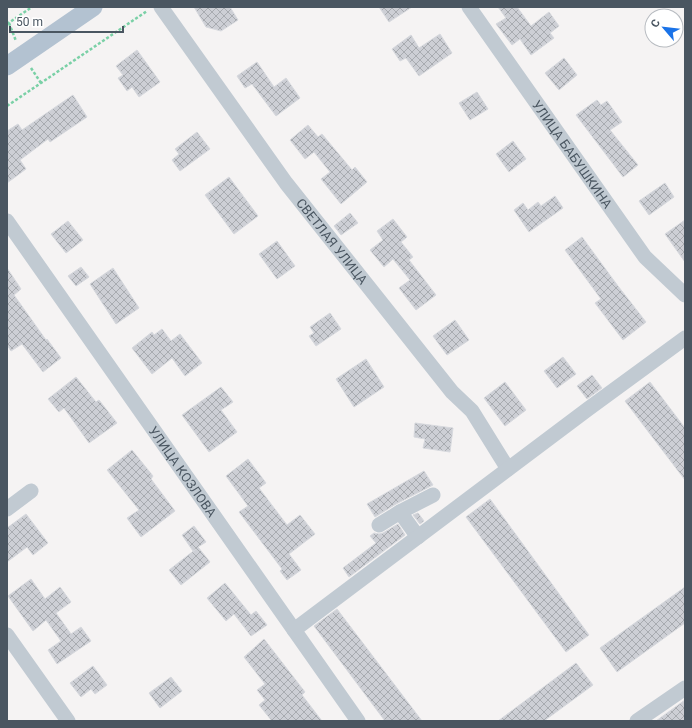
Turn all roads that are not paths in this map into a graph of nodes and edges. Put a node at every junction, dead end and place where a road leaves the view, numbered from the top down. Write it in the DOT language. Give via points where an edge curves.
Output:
graph roads {
  1 [pos="93,7"];
  2 [pos="161,7"];
  3 [pos="469,7"];
  4 [pos="7,66"];
  5 [pos="7,221"];
  6 [pos="685,295"];
  7 [pos="685,338"];
  8 [pos="508,469"];
  9 [pos="31,491"];
  10 [pos="433,495"];
  11 [pos="7,509"];
  12 [pos="400,512"];
  13 [pos="379,525"];
  14 [pos="418,537"];
  15 [pos="294,630"];
  16 [pos="7,635"];
  17 [pos="685,688"];
  18 [pos="68,721"];
  19 [pos="358,721"];
  20 [pos="637,721"];
  1 -- 4 [label="main road"];
  2 -- 8 [label="street, СВЕТЛАЯ УЛИЦА" via="286,183 452,392 472,411"];
  3 -- 6 [label="street, УЛИЦА БАБУШКИНА" via="645,257"];
  5 -- 15 [label="street, УЛИЦА КОЗЛОВА"];
  7 -- 8 [label="street"];
  8 -- 14 [label="street"];
  9 -- 11 [label="street"];
  10 -- 12 [label="street"];
  12 -- 13 [label="street"];
  12 -- 14 [label="street"];
  14 -- 15 [label="street"];
  15 -- 19 [label="street, УЛИЦА КОЗЛОВА"];
  16 -- 18 [label="street"];
  17 -- 20 [label="street"];
}
